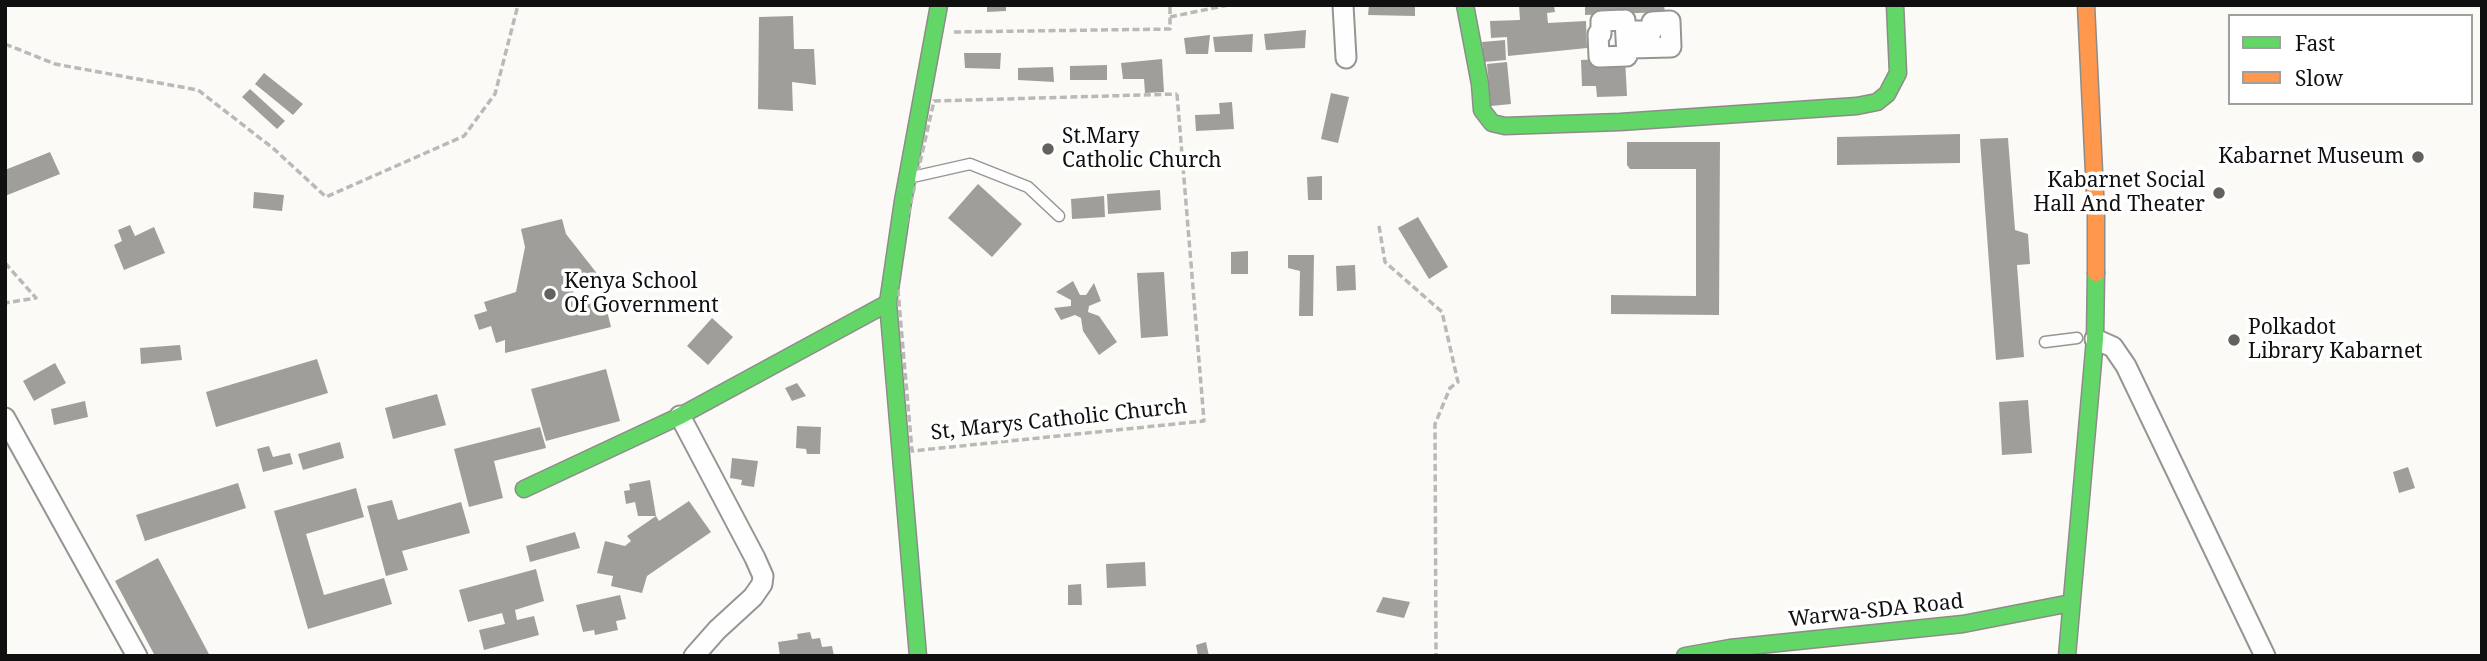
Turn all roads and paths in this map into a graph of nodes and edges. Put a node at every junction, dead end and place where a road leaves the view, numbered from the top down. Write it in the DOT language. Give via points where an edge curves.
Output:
graph roads {
  1 [pos="518,5"];
  2 [pos="939,5"];
  3 [pos="1170,5"];
  4 [pos="1228,5"];
  5 [pos="1343,5"];
  6 [pos="1465,5"];
  7 [pos="1895,5"];
  8 [pos="2086,5"];
  9 [pos="1170,17"];
  10 [pos="933,32"];
  11 [pos="5,44"];
  12 [pos="1346,58"];
  13 [pos="917,176"];
  14 [pos="1059,216"];
  15 [pos="1379,226"];
  16 [pos="5,263"];
  17 [pos="5,303"];
  18 [pos="888,303"];
  19 [pos="2086,339"];
  20 [pos="2045,342"];
  21 [pos="680,416"];
  22 [pos="5,418"];
  23 [pos="524,489"];
  24 [pos="2071,603"];
  25 [pos="137,656"];
  26 [pos="694,656"];
  27 [pos="918,656"];
  28 [pos="1436,656"];
  29 [pos="1685,656"];
  30 [pos="2067,656"];
  31 [pos="2265,656"];
  1 -- 11 [label="path" via="495,94 464,136 326,197 198,90 55,64"];
  2 -- 10 [label="street"];
  3 -- 9 [label="path"];
  4 -- 9 [label="path"];
  5 -- 12 [label="street"];
  6 -- 7 [label="street" via="1482,110 1492,123 1505,125 1620,122 1877,102 1898,73"];
  8 -- 19 [label="street" via="2096,214"];
  9 -- 10 [label="path" via="1170,29"];
  10 -- 18 [label="street"];
  13 -- 13 [label="path, St, Marys Catholic Church" via="934,100 1177,94 1205,421 912,451 896,268"];
  13 -- 14 [label="lane" via="970,163 1028,187"];
  15 -- 28 [label="path" via="1385,262 1442,312 1458,382 1450,388 1435,424"];
  16 -- 17 [label="path" via="36,298"];
  18 -- 21 [label="street"];
  18 -- 27 [label="street"];
  19 -- 20 [label="lane"];
  19 -- 24 [label="street"];
  19 -- 31 [label="street" via="2113,347 2126,366"];
  21 -- 23 [label="street"];
  21 -- 26 [label="street" via="763,576 753,597"];
  22 -- 25 [label="street"];
  24 -- 29 [label="street, Warwa-SDA Road" via="1963,624"];
  24 -- 30 [label="street"];
}
